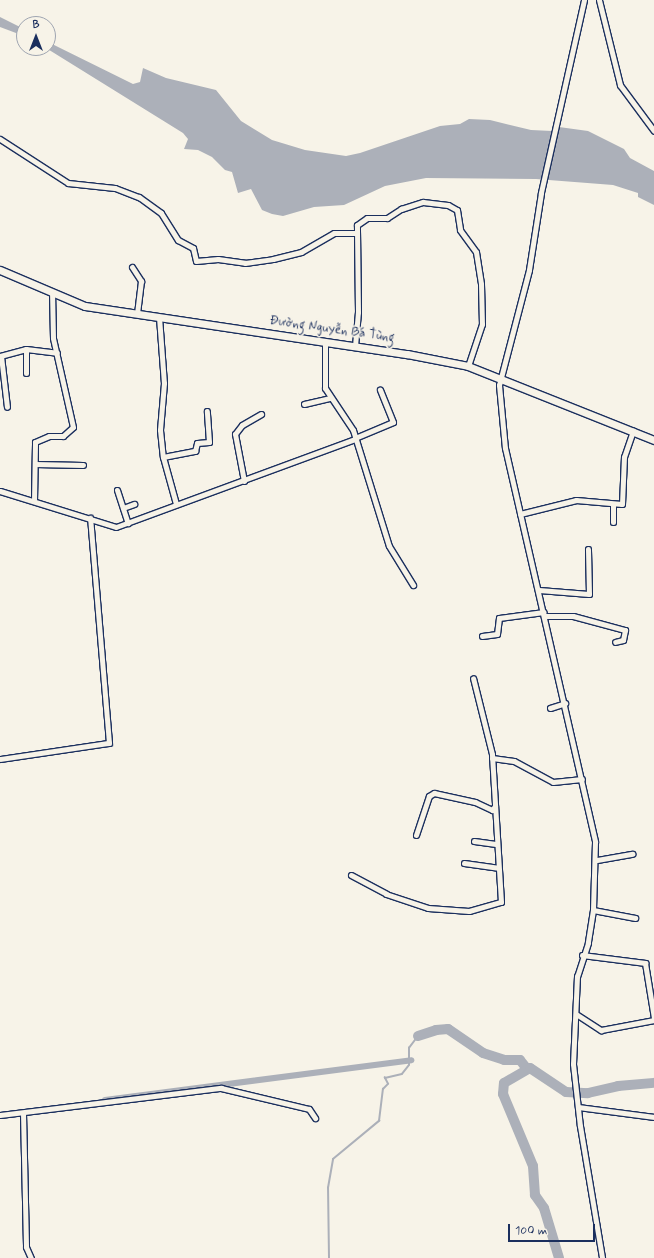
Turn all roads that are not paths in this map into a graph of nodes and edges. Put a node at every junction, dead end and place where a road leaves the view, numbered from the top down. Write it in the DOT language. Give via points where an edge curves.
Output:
graph roads {
  1 [pos="584,0"];
  2 [pos="599,0"];
  3 [pos="654,131"];
  4 [pos="0,139"];
  5 [pos="356,233"];
  6 [pos="132,267"];
  7 [pos="0,270"];
  8 [pos="52,292"];
  9 [pos="137,314"];
  10 [pos="159,317"];
  11 [pos="325,342"];
  12 [pos="355,346"];
  13 [pos="26,350"];
  14 [pos="57,353"];
  15 [pos="1,356"];
  16 [pos="468,366"];
  17 [pos="26,373"];
  18 [pos="500,377"];
  19 [pos="380,389"];
  20 [pos="330,398"];
  21 [pos="304,404"];
  22 [pos="7,407"];
  23 [pos="207,411"];
  24 [pos="261,414"];
  25 [pos="635,432"];
  26 [pos="355,438"];
  27 [pos="654,440"];
  28 [pos="163,457"];
  29 [pos="35,464"];
  30 [pos="83,465"];
  31 [pos="244,481"];
  32 [pos="117,490"];
  33 [pos="0,491"];
  34 [pos="34,501"];
  35 [pos="134,504"];
  36 [pos="176,504"];
  37 [pos="613,504"];
  38 [pos="123,508"];
  39 [pos="520,514"];
  40 [pos="90,518"];
  41 [pos="613,522"];
  42 [pos="128,523"];
  43 [pos="588,549"];
  44 [pos="413,585"];
  45 [pos="538,590"];
  46 [pos="544,614"];
  47 [pos="482,636"];
  48 [pos="614,642"];
  49 [pos="473,678"];
  50 [pos="565,703"];
  51 [pos="550,708"];
  52 [pos="492,758"];
  53 [pos="0,759"];
  54 [pos="582,780"];
  55 [pos="495,806"];
  56 [pos="416,835"];
  57 [pos="474,841"];
  58 [pos="496,844"];
  59 [pos="632,854"];
  60 [pos="597,860"];
  61 [pos="464,864"];
  62 [pos="498,868"];
  63 [pos="351,875"];
  64 [pos="593,910"];
  65 [pos="635,918"];
  66 [pos="582,955"];
  67 [pos="576,1014"];
  68 [pos="654,1019"];
  69 [pos="577,1104"];
  70 [pos="23,1113"];
  71 [pos="0,1115"];
  72 [pos="654,1117"];
  73 [pos="315,1118"];
  74 [pos="31,1258"];
  75 [pos="602,1258"];
  1 -- 18 [label="street" via="541,193 529,270"];
  2 -- 3 [label="street" via="621,87"];
  4 -- 5 [label="street" via="68,183 115,188 139,197 161,213 178,240 193,248 196,261 218,259 245,263 273,259 301,252 334,233"];
  5 -- 12 [label="street" via="358,312"];
  5 -- 16 [label="street" via="360,221 387,218 401,209 422,202 448,205 457,210 460,230 478,257 481,284 482,324"];
  6 -- 9 [label="street" via="141,281"];
  7 -- 8 [label="main road, Đường Nguyễn Bá Tùng"];
  8 -- 9 [label="main road, Đường Nguyễn Bá Tùng" via="85,306"];
  8 -- 14 [label="street" via="52,331"];
  9 -- 10 [label="main road, Đường Nguyễn Bá Tùng"];
  10 -- 11 [label="main road, Đường Nguyễn Bá Tùng"];
  10 -- 28 [label="street" via="164,383 160,425"];
  11 -- 12 [label="main road, Đường Nguyễn Bá Tùng"];
  11 -- 20 [label="street" via="323,376"];
  12 -- 16 [label="main road, Đường Nguyễn Bá Tùng"];
  13 -- 14 [label="street"];
  13 -- 15 [label="street"];
  13 -- 17 [label="street"];
  14 -- 29 [label="street" via="73,427 63,436 49,436 35,442"];
  15 -- 22 [label="street"];
  16 -- 18 [label="main road, Đường Nguyễn Bá Tùng"];
  18 -- 25 [label="main road, Đường Nguyễn Bá Tùng"];
  18 -- 39 [label="street" via="505,448"];
  19 -- 26 [label="street" via="393,422"];
  20 -- 21 [label="street"];
  20 -- 26 [label="street"];
  23 -- 28 [label="street" via="209,442 197,443 195,451"];
  24 -- 31 [label="street" via="242,425 235,434"];
  25 -- 27 [label="main road, Đường Nguyễn Bá Tùng"];
  25 -- 37 [label="street" via="624,457 622,504"];
  26 -- 31 [label="street"];
  26 -- 44 [label="street" via="389,546"];
  28 -- 36 [label="street"];
  29 -- 30 [label="street"];
  29 -- 34 [label="street"];
  31 -- 36 [label="street"];
  32 -- 38 [label="street"];
  33 -- 34 [label="street"];
  34 -- 40 [label="street"];
  35 -- 38 [label="street"];
  36 -- 42 [label="street"];
  37 -- 39 [label="street" via="576,500"];
  37 -- 41 [label="street"];
  38 -- 42 [label="street"];
  39 -- 45 [label="street"];
  40 -- 42 [label="street" via="116,527"];
  40 -- 53 [label="street" via="109,743"];
  43 -- 45 [label="street" via="589,594"];
  45 -- 46 [label="street"];
  46 -- 47 [label="street" via="499,618 497,634"];
  46 -- 48 [label="street" via="573,616 625,630 623,640"];
  46 -- 50 [label="street"];
  49 -- 52 [label="street"];
  50 -- 51 [label="street"];
  50 -- 54 [label="street"];
  52 -- 54 [label="street" via="514,761 553,782"];
  52 -- 55 [label="street"];
  54 -- 60 [label="street"];
  55 -- 56 [label="street" via="492,810 475,802 434,793 429,796"];
  55 -- 58 [label="street"];
  57 -- 58 [label="street"];
  58 -- 62 [label="street"];
  59 -- 60 [label="street"];
  60 -- 64 [label="street"];
  61 -- 62 [label="street"];
  62 -- 63 [label="street" via="501,902 469,911 428,908 386,894"];
  64 -- 65 [label="street"];
  64 -- 66 [label="street" via="588,943"];
  66 -- 67 [label="street" via="577,976"];
  66 -- 68 [label="street" via="645,963"];
  67 -- 68 [label="street" via="590,1026 601,1030"];
  67 -- 69 [label="street" via="574,1064"];
  69 -- 72 [label="street"];
  69 -- 75 [label="street"];
  70 -- 71 [label="street"];
  70 -- 73 [label="street" via="222,1088 309,1109"];
  70 -- 74 [label="street" via="26,1247"];
}
